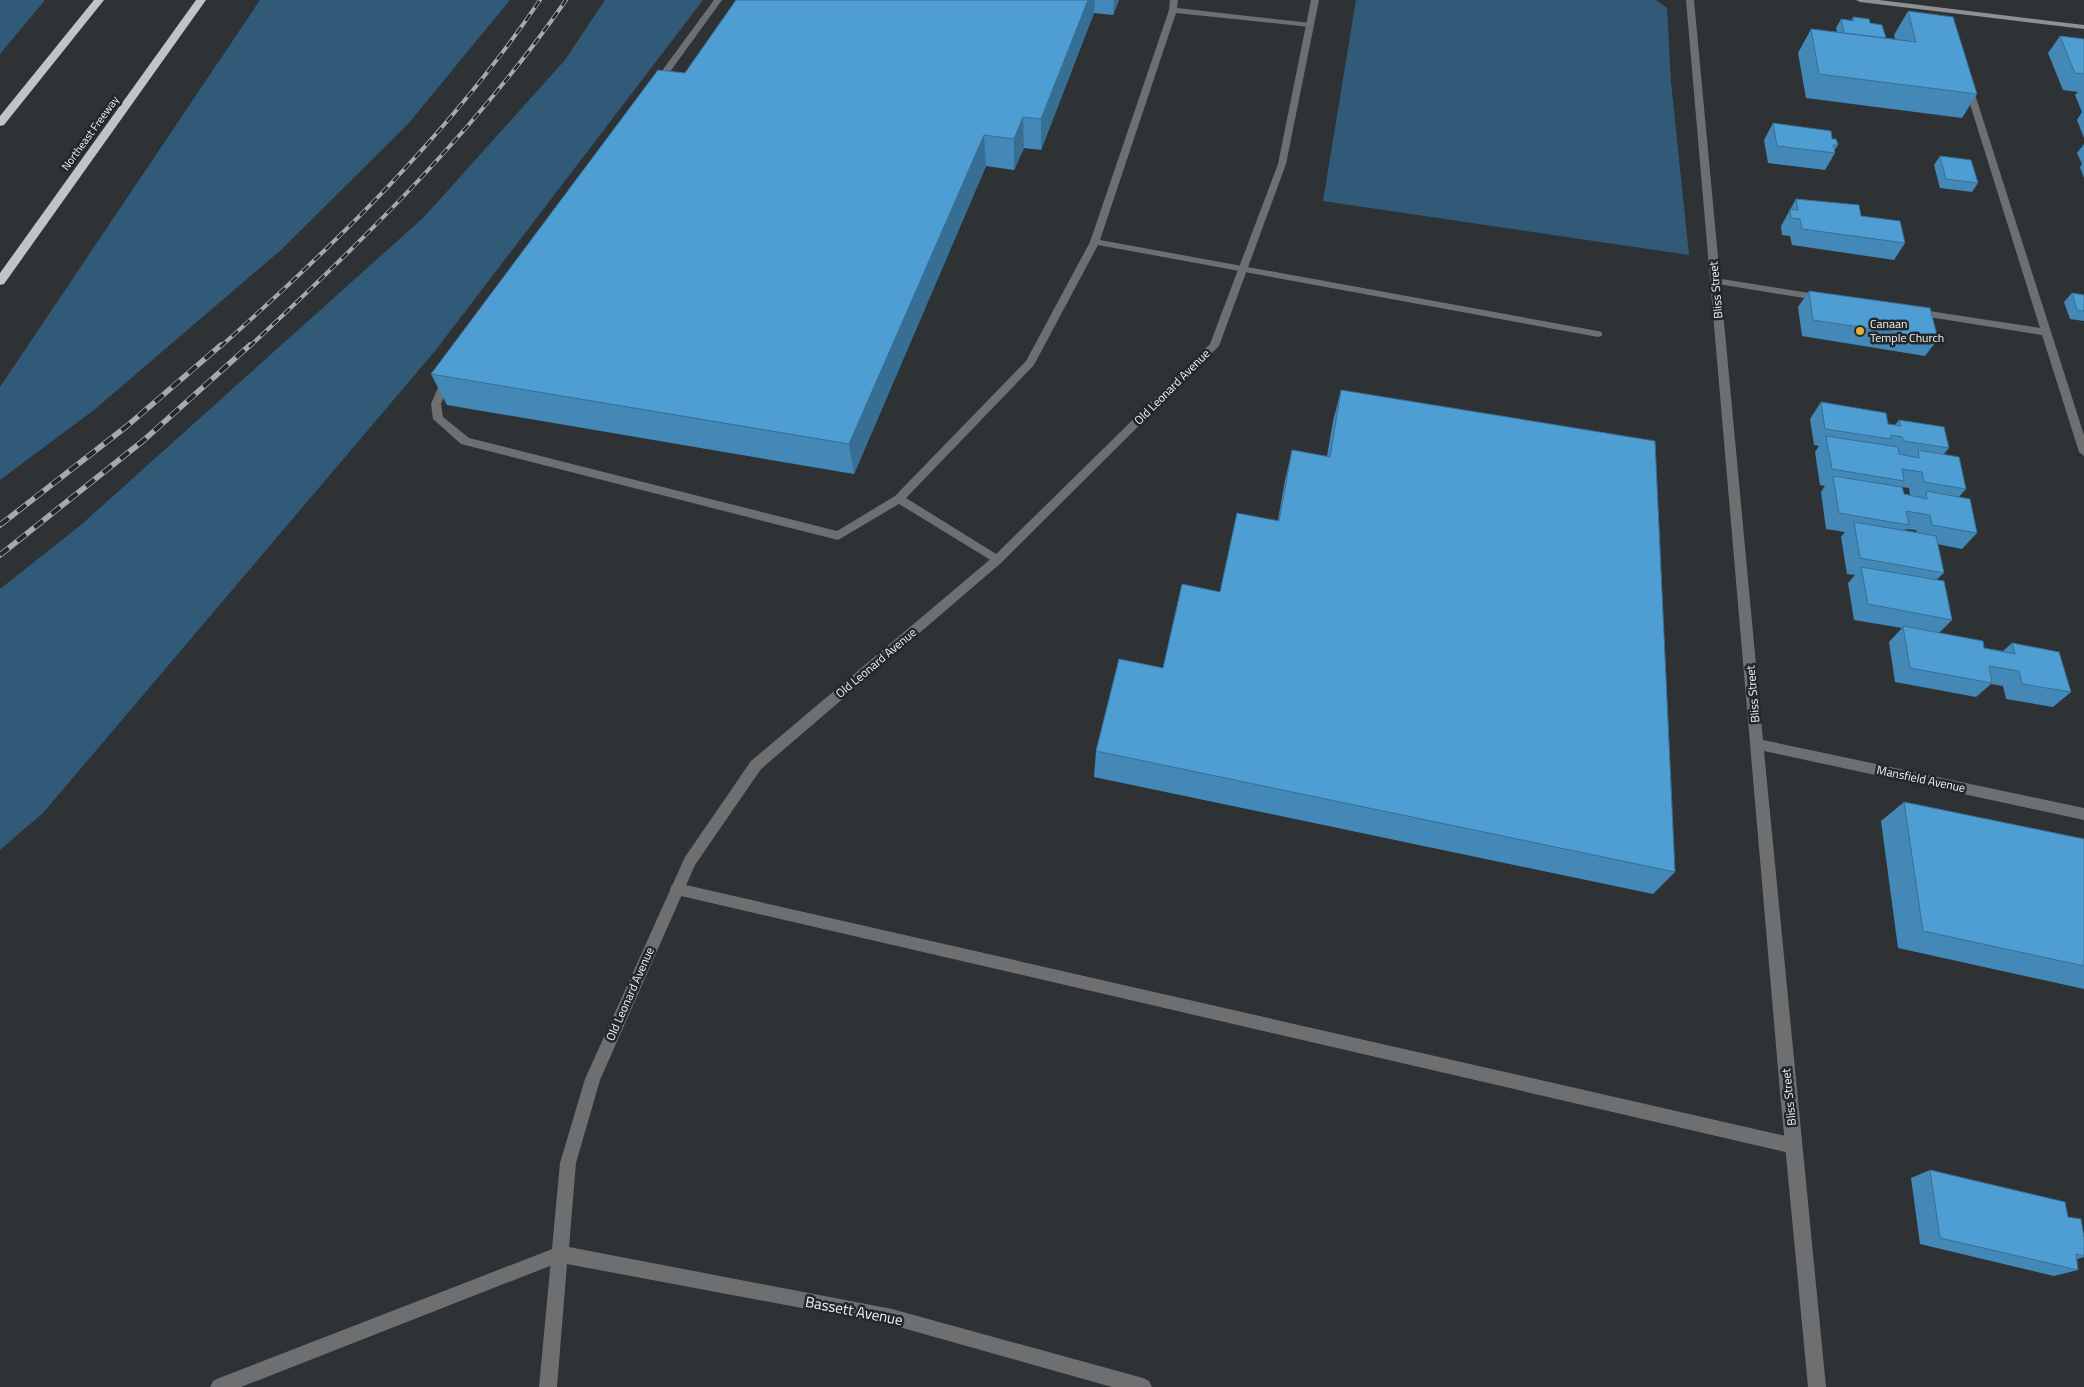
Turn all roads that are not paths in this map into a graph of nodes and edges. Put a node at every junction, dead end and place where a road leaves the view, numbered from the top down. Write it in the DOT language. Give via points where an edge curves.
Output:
graph roads {
  1 [pos="99,0"];
  2 [pos="201,0"];
  3 [pos="718,0"];
  4 [pos="1174,0"];
  5 [pos="1315,0"];
  6 [pos="1690,0"];
  7 [pos="1860,0"];
  8 [pos="1871,1"];
  9 [pos="1173,10"];
  10 [pos="1944,10"];
  11 [pos="1947,23"];
  12 [pos="1310,25"];
  13 [pos="2084,27"];
  14 [pos="1966,79"];
  15 [pos="647,96"];
  16 [pos="0,122"];
  17 [pos="1095,242"];
  18 [pos="1244,270"];
  19 [pos="0,281"];
  20 [pos="1715,281"];
  21 [pos="1832,299"];
  22 [pos="1901,309"];
  23 [pos="2047,332"];
  24 [pos="1598,334"];
  25 [pos="450,372"];
  26 [pos="2084,452"];
  27 [pos="899,499"];
  28 [pos="997,560"];
  29 [pos="1758,744"];
  30 [pos="2084,814"];
  31 [pos="677,889"];
  32 [pos="1794,1146"];
  33 [pos="560,1254"];
  34 [pos="219,1387"];
  35 [pos="548,1387"];
  36 [pos="1142,1387"];
  37 [pos="1817,1387"];
  1 -- 16 [label="highway"];
  2 -- 19 [label="highway, Northeast Freeway"];
  3 -- 15 [label="street"];
  4 -- 9 [label="street"];
  5 -- 12 [label="street, Old Leonard Avenue"];
  6 -- 20 [label="street, Bliss Street"];
  7 -- 8 [label="street"];
  8 -- 10 [label="street"];
  9 -- 12 [label="street"];
  9 -- 17 [label="street"];
  10 -- 11 [label="street"];
  10 -- 13 [label="street"];
  12 -- 18 [label="street, Old Leonard Avenue" via="1282,164"];
  14 -- 23 [label="street"];
  17 -- 18 [label="street"];
  17 -- 27 [label="street" via="1030,363"];
  18 -- 24 [label="street"];
  18 -- 28 [label="street, Old Leonard Avenue" via="1214,346"];
  20 -- 21 [label="street"];
  20 -- 29 [label="street, Bliss Street"];
  22 -- 23 [label="street"];
  23 -- 26 [label="street"];
  25 -- 27 [label="street" via="436,404 438,419 465,441 838,536"];
  27 -- 28 [label="street"];
  28 -- 31 [label="street, Old Leonard Avenue" via="756,765 690,861"];
  29 -- 30 [label="street, Mansfield Avenue"];
  29 -- 32 [label="street, Bliss Street"];
  31 -- 32 [label="street"];
  31 -- 33 [label="street, Old Leonard Avenue" via="593,1079 568,1163"];
  32 -- 37 [label="street, Bliss Street"];
  33 -- 34 [label="street"];
  33 -- 35 [label="street, Old Leonard Avenue"];
  33 -- 36 [label="street, Bassett Avenue" via="892,1317"];
}
